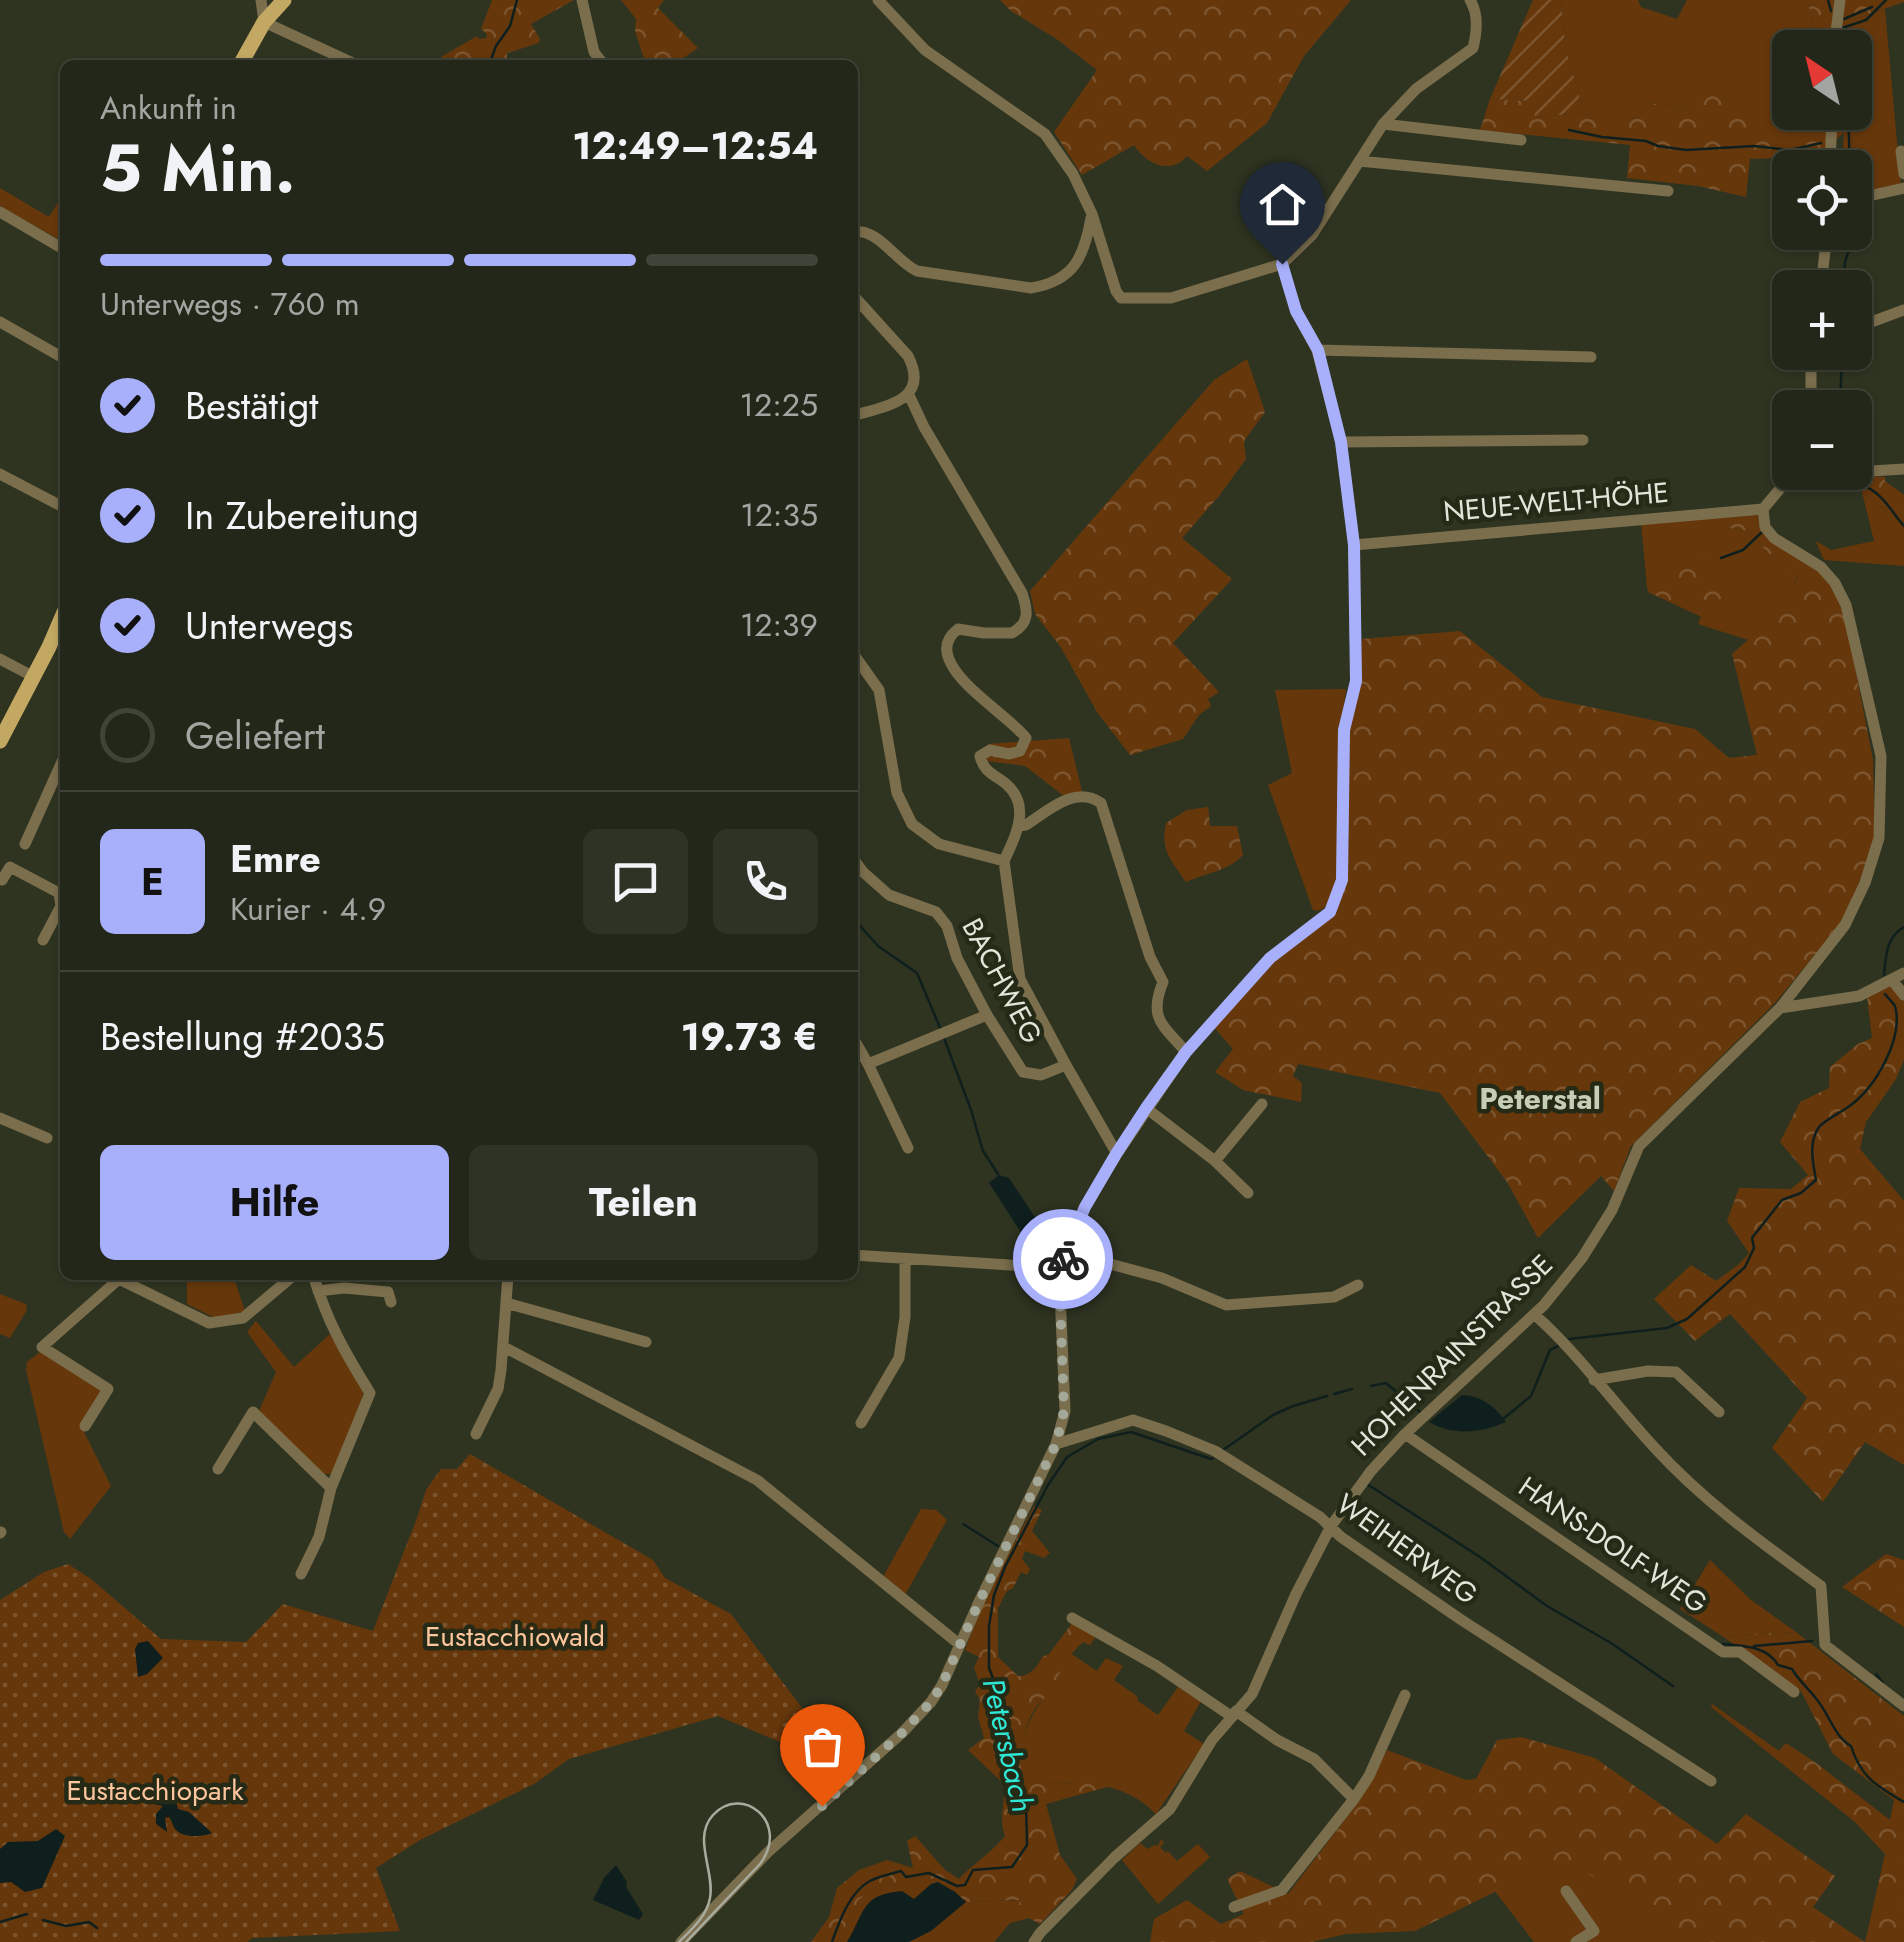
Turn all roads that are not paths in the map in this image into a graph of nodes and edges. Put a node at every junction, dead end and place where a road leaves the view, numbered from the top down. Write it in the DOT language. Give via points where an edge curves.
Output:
graph roads {
  1 [pos="261,0"];
  2 [pos="284,0"];
  3 [pos="582,0"];
  4 [pos="878,0"];
  5 [pos="1470,0"];
  6 [pos="1840,0"];
  7 [pos="264,22"];
  8 [pos="1836,30"];
  9 [pos="243,60"];
  10 [pos="346,60"];
  11 [pos="600,60"];
  12 [pos="1383,124"];
  13 [pos="1522,140"];
  14 [pos="1901,151"];
  15 [pos="1359,161"];
  16 [pos="1904,174"];
  17 [pos="1904,188"];
  18 [pos="1668,191"];
  19 [pos="1872,196"];
  20 [pos="0,212"];
  21 [pos="1092,214"];
  22 [pos="858,230"];
  23 [pos="60,247"];
  24 [pos="1282,264"];
  25 [pos="858,301"];
  26 [pos="1904,310"];
  27 [pos="0,322"];
  28 [pos="1872,322"];
  29 [pos="1318,350"];
  30 [pos="60,356"];
  31 [pos="1591,357"];
  32 [pos="910,394"];
  33 [pos="858,414"];
  34 [pos="1583,440"];
  35 [pos="1341,442"];
  36 [pos="1904,470"];
  37 [pos="1872,471"];
  38 [pos="0,474"];
  39 [pos="1778,490"];
  40 [pos="60,505"];
  41 [pos="1763,508"];
  42 [pos="1354,545"];
  43 [pos="60,621"];
  44 [pos="0,659"];
  45 [pos="858,661"];
  46 [pos="34,677"];
  47 [pos="0,741"];
  48 [pos="60,766"];
  49 [pos="1019,826"];
  50 [pos="25,844"];
  51 [pos="1004,861"];
  52 [pos="858,865"];
  53 [pos="0,879"];
  54 [pos="60,902"];
  55 [pos="60,908"];
  56 [pos="43,940"];
  57 [pos="1904,973"];
  58 [pos="1892,980"];
  59 [pos="1904,995"];
  60 [pos="1780,1008"];
  61 [pos="987,1015"];
  62 [pos="858,1046"];
  63 [pos="1186,1052"];
  64 [pos="868,1064"];
  65 [pos="1066,1065"];
  66 [pos="1262,1104"];
  67 [pos="1146,1108"];
  68 [pos="0,1118"];
  69 [pos="46,1138"];
  70 [pos="908,1148"];
  71 [pos="1116,1154"];
  72 [pos="1215,1161"];
  73 [pos="1248,1193"];
  74 [pos="1066,1252"];
  75 [pos="858,1255"];
  76 [pos="905,1259"];
  77 [pos="1059,1268"];
  78 [pos="115,1280"];
  79 [pos="124,1280"];
  80 [pos="288,1280"];
  81 [pos="315,1280"];
  82 [pos="508,1280"];
  83 [pos="1358,1285"];
  84 [pos="318,1291"];
  85 [pos="390,1302"];
  86 [pos="506,1303"];
  87 [pos="1535,1315"];
  88 [pos="646,1342"];
  89 [pos="504,1347"];
  90 [pos="1594,1380"];
  91 [pos="1719,1412"];
  92 [pos="862,1423"];
  93 [pos="85,1426"];
  94 [pos="476,1434"];
  95 [pos="1404,1434"];
  96 [pos="1056,1444"];
  97 [pos="218,1469"];
  98 [pos="331,1488"];
  99 [pos="1331,1526"];
  100 [pos="302,1574"];
  101 [pos="1072,1618"];
  102 [pos="959,1644"];
  103 [pos="1794,1692"];
  104 [pos="1405,1694"];
  105 [pos="1904,1706"];
  106 [pos="1234,1713"];
  107 [pos="1711,1781"];
  108 [pos="1354,1799"];
  109 [pos="1566,1891"];
  110 [pos="1234,1907"];
  111 [pos="681,1942"];
  112 [pos="1034,1942"];
  113 [pos="1576,1942"];
  1 -- 7 [label="street"];
  2 -- 7 [label="main road"];
  3 -- 11 [label="street"];
  4 -- 21 [label="street" via="925,50 1046,134"];
  5 -- 12 [label="street" via="1477,30 1473,48 1416,89"];
  6 -- 8 [label="street"];
  7 -- 9 [label="main road"];
  7 -- 10 [label="street"];
  12 -- 13 [label="street"];
  12 -- 15 [label="street"];
  14 -- 16 [label="street"];
  15 -- 18 [label="street"];
  15 -- 24 [label="street" via="1312,236"];
  17 -- 19 [label="street"];
  20 -- 23 [label="street"];
  21 -- 22 [label="street" via="1086,247 1070,271 1031,288 917,271"];
  21 -- 24 [label="street" via="1121,298 1171,298"];
  24 -- 29 [label="street" via="1296,311"];
  25 -- 32 [label="street" via="908,356"];
  26 -- 28 [label="street"];
  27 -- 30 [label="street"];
  29 -- 31 [label="street"];
  29 -- 35 [label="street"];
  32 -- 33 [label="street"];
  32 -- 49 [label="street" via="1028,611 1012,634 958,629 946,650 965,681 1026,738 1020,751 980,756 984,768 1016,794"];
  34 -- 35 [label="street"];
  35 -- 42 [label="street"];
  36 -- 37 [label="street"];
  38 -- 40 [label="street"];
  39 -- 41 [label="street"];
  41 -- 42 [label="street, NEUE-WELT-HÖHE"];
  41 -- 60 [label="street, HOHENRAINSTRASSE" via="1774,538 1820,568 1846,605 1881,756 1879,838 1865,883 1845,925"];
  42 -- 63 [label="street" via="1356,681 1344,730 1342,880 1330,912 1270,958"];
  43 -- 46 [label="main road"];
  44 -- 46 [label="street"];
  45 -- 51 [label="street" via="878,690 896,792 912,824 939,844"];
  46 -- 47 [label="main road"];
  48 -- 50 [label="street"];
  49 -- 51 [label="street"];
  49 -- 63 [label="street" via="1072,796 1090,795 1100,803 1163,982 1154,1004"];
  51 -- 65 [label="street" via="1020,979"];
  52 -- 61 [label="street, BACHWEG" via="890,895 936,912"];
  53 -- 54 [label="street" via="10,867 58,894"];
  55 -- 56 [label="street"];
  57 -- 58 [label="street"];
  58 -- 59 [label="street"];
  58 -- 60 [label="street" via="1859,996"];
  60 -- 87 [label="street, HOHENRAINSTRASSE" via="1639,1146 1612,1210"];
  61 -- 64 [label="street"];
  61 -- 65 [label="street, BACHWEG" via="1023,1072 1041,1075"];
  62 -- 64 [label="street"];
  63 -- 67 [label="street"];
  64 -- 70 [label="street"];
  65 -- 71 [label="street"];
  66 -- 72 [label="street"];
  67 -- 71 [label="street"];
  67 -- 72 [label="street"];
  68 -- 69 [label="street"];
  71 -- 74 [label="street"];
  72 -- 73 [label="street"];
  74 -- 77 [label="street"];
  74 -- 83 [label="street" via="1162,1278 1226,1306 1334,1298"];
  75 -- 76 [label="street"];
  76 -- 77 [label="street"];
  76 -- 92 [label="street" via="899,1358"];
  77 -- 96 [label="street" via="1064,1411"];
  78 -- 93 [label="street" via="42,1348 108,1389"];
  79 -- 80 [label="street" via="209,1323 243,1318"];
  81 -- 84 [label="street"];
  82 -- 86 [label="street"];
  84 -- 85 [label="street" via="388,1292"];
  84 -- 98 [label="street" via="370,1393"];
  86 -- 88 [label="street"];
  86 -- 89 [label="street"];
  87 -- 90 [label="street"];
  87 -- 95 [label="street, HOHENRAINSTRASSE"];
  89 -- 94 [label="street" via="498,1388"];
  89 -- 102 [label="street" via="757,1480"];
  90 -- 91 [label="street" via="1676,1372"];
  90 -- 105 [label="street" via="1722,1512 1821,1586 1825,1645"];
  95 -- 99 [label="street, HOHENRAINSTRASSE"];
  95 -- 103 [label="street, HANS-DOLF-WEG" via="1723,1652 1740,1652"];
  96 -- 99 [label="street, WEIHERWEG" via="1133,1420 1217,1453"];
  96 -- 102 [label="street"];
  97 -- 98 [label="street" via="253,1412"];
  98 -- 100 [label="street"];
  99 -- 106 [label="street, HOHENRAINSTRASSE" via="1252,1694"];
  99 -- 107 [label="street, WEIHERWEG"];
  101 -- 106 [label="street"];
  102 -- 111 [label="street" via="931,1702"];
  104 -- 108 [label="street"];
  106 -- 108 [label="street" via="1314,1759"];
  106 -- 112 [label="street, HOHENRAINSTRASSE" via="1170,1809"];
  108 -- 110 [label="street" via="1282,1890"];
  109 -- 113 [label="street" via="1594,1931"];
}
